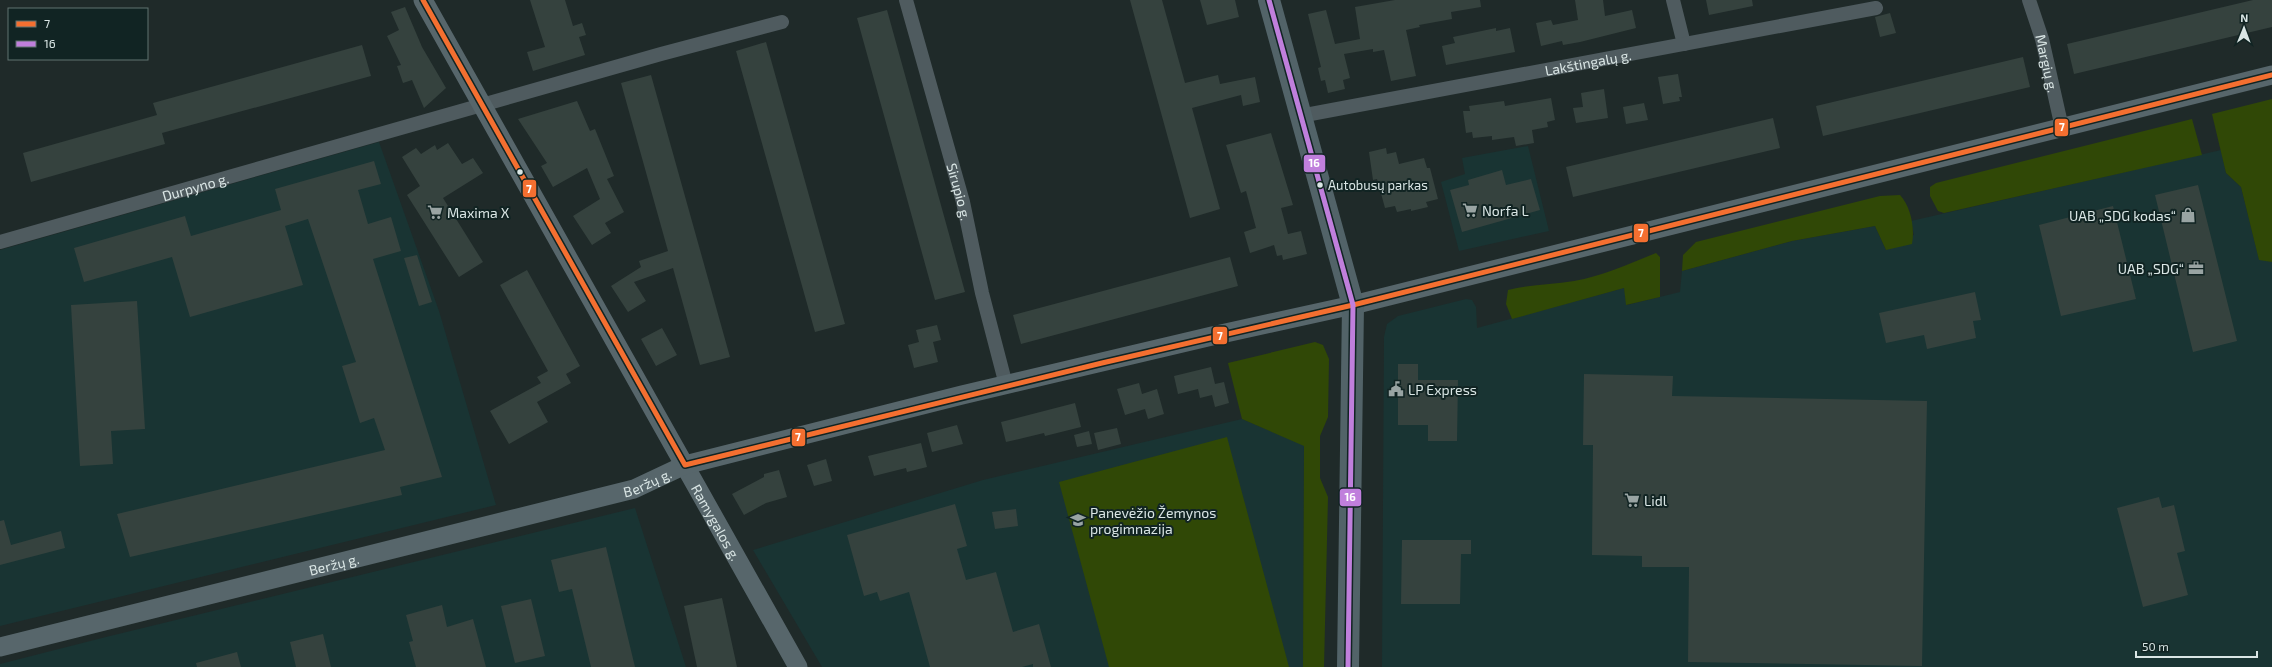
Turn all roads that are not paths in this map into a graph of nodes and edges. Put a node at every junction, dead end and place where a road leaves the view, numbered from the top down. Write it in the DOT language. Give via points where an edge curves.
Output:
graph roads {
  1 [pos="423,0"];
  2 [pos="906,0"];
  3 [pos="1269,0"];
  4 [pos="1673,0"];
  5 [pos="2029,0"];
  6 [pos="1876,8"];
  7 [pos="782,22"];
  8 [pos="1684,44"];
  9 [pos="2272,75"];
  10 [pos="482,105"];
  11 [pos="1300,116"];
  12 [pos="2062,128"];
  13 [pos="0,242"];
  14 [pos="1352,305"];
  15 [pos="1006,385"];
  16 [pos="685,465"];
  17 [pos="0,647"];
  18 [pos="798,667"];
  19 [pos="1348,667"];
  1 -- 10 [label="main road, Ramygalos g."];
  2 -- 15 [label="street, Sirupio g." via="963,202 982,293"];
  3 -- 11 [label="highway"];
  4 -- 8 [label="street"];
  5 -- 12 [label="street, Margių g." via="2042,39"];
  6 -- 8 [label="street, Lakštingalų g."];
  7 -- 10 [label="street, Durpyno g."];
  8 -- 11 [label="street, Lakštingalų g."];
  9 -- 12 [label="main road, Beržų g."];
  10 -- 13 [label="street, Durpyno g."];
  10 -- 16 [label="main road, Ramygalos g."];
  11 -- 14 [label="highway"];
  12 -- 14 [label="main road, Beržų g."];
  14 -- 15 [label="main road, Beržų g."];
  14 -- 19 [label="highway"];
  15 -- 16 [label="main road, Beržų g."];
  16 -- 17 [label="main road, Beržų g." via="634,489"];
  16 -- 18 [label="main road, Ramygalos g."];
}
